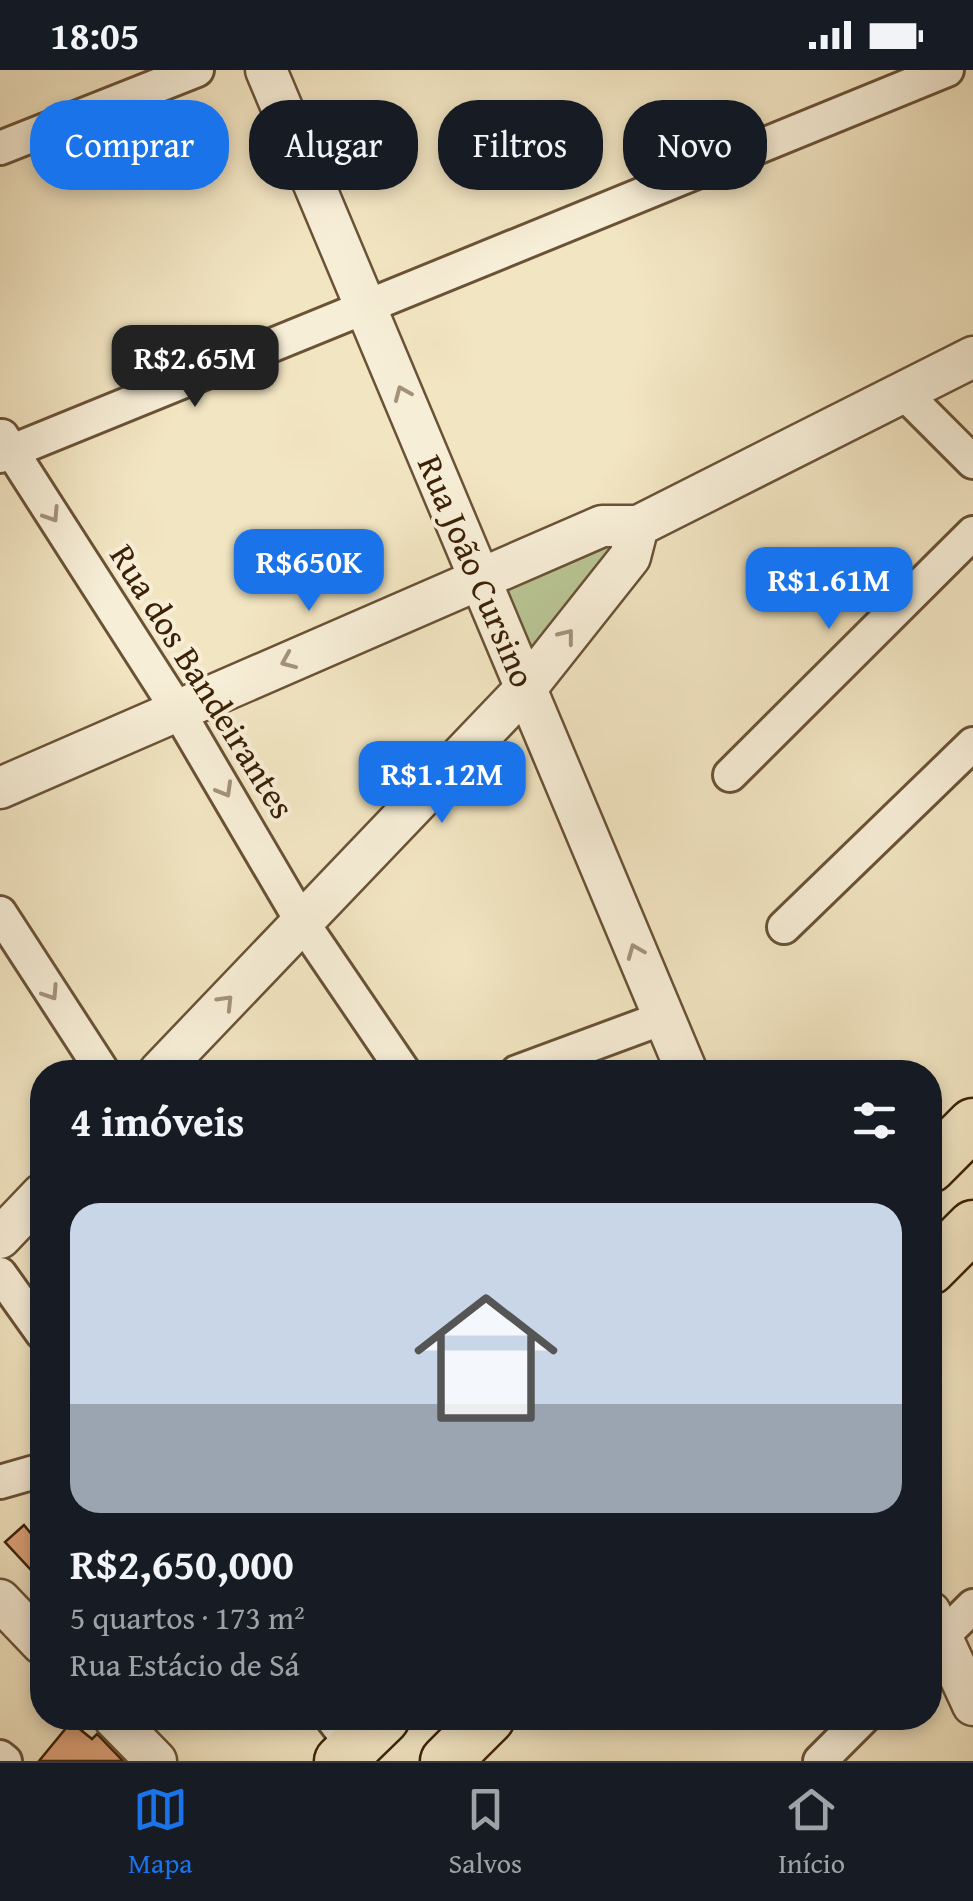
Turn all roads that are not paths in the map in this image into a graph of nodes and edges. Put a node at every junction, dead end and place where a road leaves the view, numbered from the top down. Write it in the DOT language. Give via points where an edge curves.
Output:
graph roads {
  1 [pos="197,70"];
  2 [pos="266,70"];
  3 [pos="947,70"];
  4 [pos="0,148"];
  5 [pos="366,306"];
  6 [pos="973,357"];
  7 [pos="902,391"];
  8 [pos="4,447"];
  9 [pos="973,462"];
  10 [pos="638,526"];
  11 [pos="973,533"];
  12 [pos="479,579"];
  13 [pos="527,688"];
  14 [pos="177,709"];
  15 [pos="973,744"];
  16 [pos="730,775"];
  17 [pos="0,788"];
  18 [pos="0,913"];
  19 [pos="302,922"];
  20 [pos="784,928"];
  21 [pos="663,1018"];
  22 [pos="94,1060"];
  23 [pos="170,1060"];
  24 [pos="396,1060"];
  25 [pos="549,1060"];
  26 [pos="682,1060"];
  27 [pos="973,1124"];
  28 [pos="942,1155"];
  29 [pos="30,1207"];
  30 [pos="973,1226"];
  31 [pos="0,1238"];
  32 [pos="942,1257"];
  33 [pos="0,1274"];
  34 [pos="30,1316"];
  35 [pos="30,1473"];
  36 [pos="0,1482"];
  37 [pos="0,1600"];
  38 [pos="973,1606"];
  39 [pos="942,1627"];
  40 [pos="30,1631"];
  41 [pos="942,1648"];
  42 [pos="973,1704"];
  43 [pos="126,1730"];
  44 [pos="477,1730"];
  45 [pos="851,1730"];
  46 [pos="156,1761"];
  47 [pos="446,1761"];
  48 [pos="820,1761"];
  1 -- 4 [label="street"];
  2 -- 5 [label="street, Rua João Cursino"];
  3 -- 5 [label="street"];
  5 -- 8 [label="street"];
  12 -- 5 [label="street, Rua João Cursino, one-way"];
  6 -- 7 [label="street"];
  7 -- 9 [label="street"];
  7 -- 10 [label="street"];
  8 -- 14 [label="street, Rua dos Bandeirantes, one-way"];
  10 -- 12 [label="street" via="602,526"];
  13 -- 10 [label="street, one-way" via="630,557"];
  11 -- 16 [label="street"];
  12 -- 13 [label="street, Rua João Cursino"];
  12 -- 14 [label="street, one-way"];
  13 -- 19 [label="street"];
  21 -- 13 [label="street, Rua João Cursino, one-way"];
  14 -- 17 [label="street"];
  14 -- 19 [label="street, Rua dos Bandeirantes, one-way"];
  15 -- 20 [label="street"];
  18 -- 22 [label="street, one-way"];
  23 -- 19 [label="street, one-way"];
  19 -- 24 [label="street, Rua dos Bandeirantes"];
  21 -- 25 [label="street"];
  21 -- 26 [label="street, Rua João Cursino"];
  27 -- 28 [label="main road"];
  29 -- 31 [label="street"];
  30 -- 32 [label="main road"];
  33 -- 34 [label="street"];
  35 -- 36 [label="street"];
  37 -- 40 [label="street"];
  38 -- 39 [label="street"];
  41 -- 42 [label="street"];
  43 -- 46 [label="street"];
  44 -- 47 [label="main road"];
  45 -- 48 [label="street"];
}
